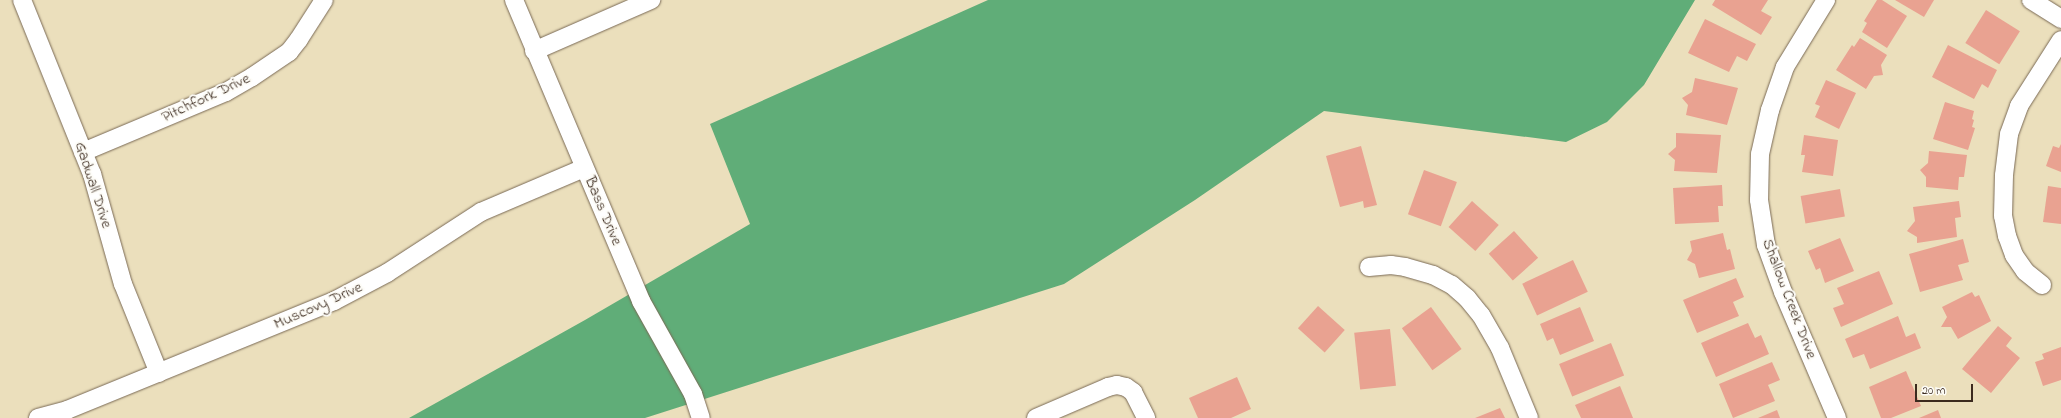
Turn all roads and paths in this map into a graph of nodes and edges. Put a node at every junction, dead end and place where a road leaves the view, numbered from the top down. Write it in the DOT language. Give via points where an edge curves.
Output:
graph roads {
  1 [pos="22,0"];
  2 [pos="324,0"];
  3 [pos="514,0"];
  4 [pos="651,0"];
  5 [pos="1826,0"];
  6 [pos="2031,0"];
  7 [pos="2061,19"];
  8 [pos="2061,40"];
  9 [pos="534,51"];
  10 [pos="83,152"];
  11 [pos="584,168"];
  12 [pos="1369,267"];
  13 [pos="2042,285"];
  14 [pos="159,373"];
  15 [pos="38,418"];
  16 [pos="701,418"];
  17 [pos="1036,418"];
  18 [pos="1146,418"];
  19 [pos="1529,418"];
  20 [pos="1837,418"];
  1 -- 10 [label="street, Gadwall Drive"];
  2 -- 10 [label="street, Pitchfork Drive" via="289,52 252,77 226,92"];
  3 -- 9 [label="street, Bass Drive"];
  4 -- 9 [label="street"];
  5 -- 20 [label="street, Shallow Creek Drive" via="1785,67 1770,110 1760,154 1759,200 1766,245 1783,292"];
  6 -- 7 [label="street"];
  8 -- 13 [label="street" via="2019,106 2009,134 2004,175 2003,216 2007,236 2014,255 2025,271"];
  9 -- 11 [label="street, Bass Drive"];
  10 -- 14 [label="street, Gadwall Drive" via="92,174 124,284"];
  11 -- 14 [label="street, Muscovy Drive" via="481,212 355,292"];
  11 -- 16 [label="street, Bass Drive" via="641,301 693,394"];
  12 -- 19 [label="street" via="1391,265 1433,275 1452,285 1467,298 1497,342"];
  14 -- 15 [label="street, Muscovy Drive" via="67,410"];
  17 -- 18 [label="street" via="1117,385 1126,387 1138,399"];
}
